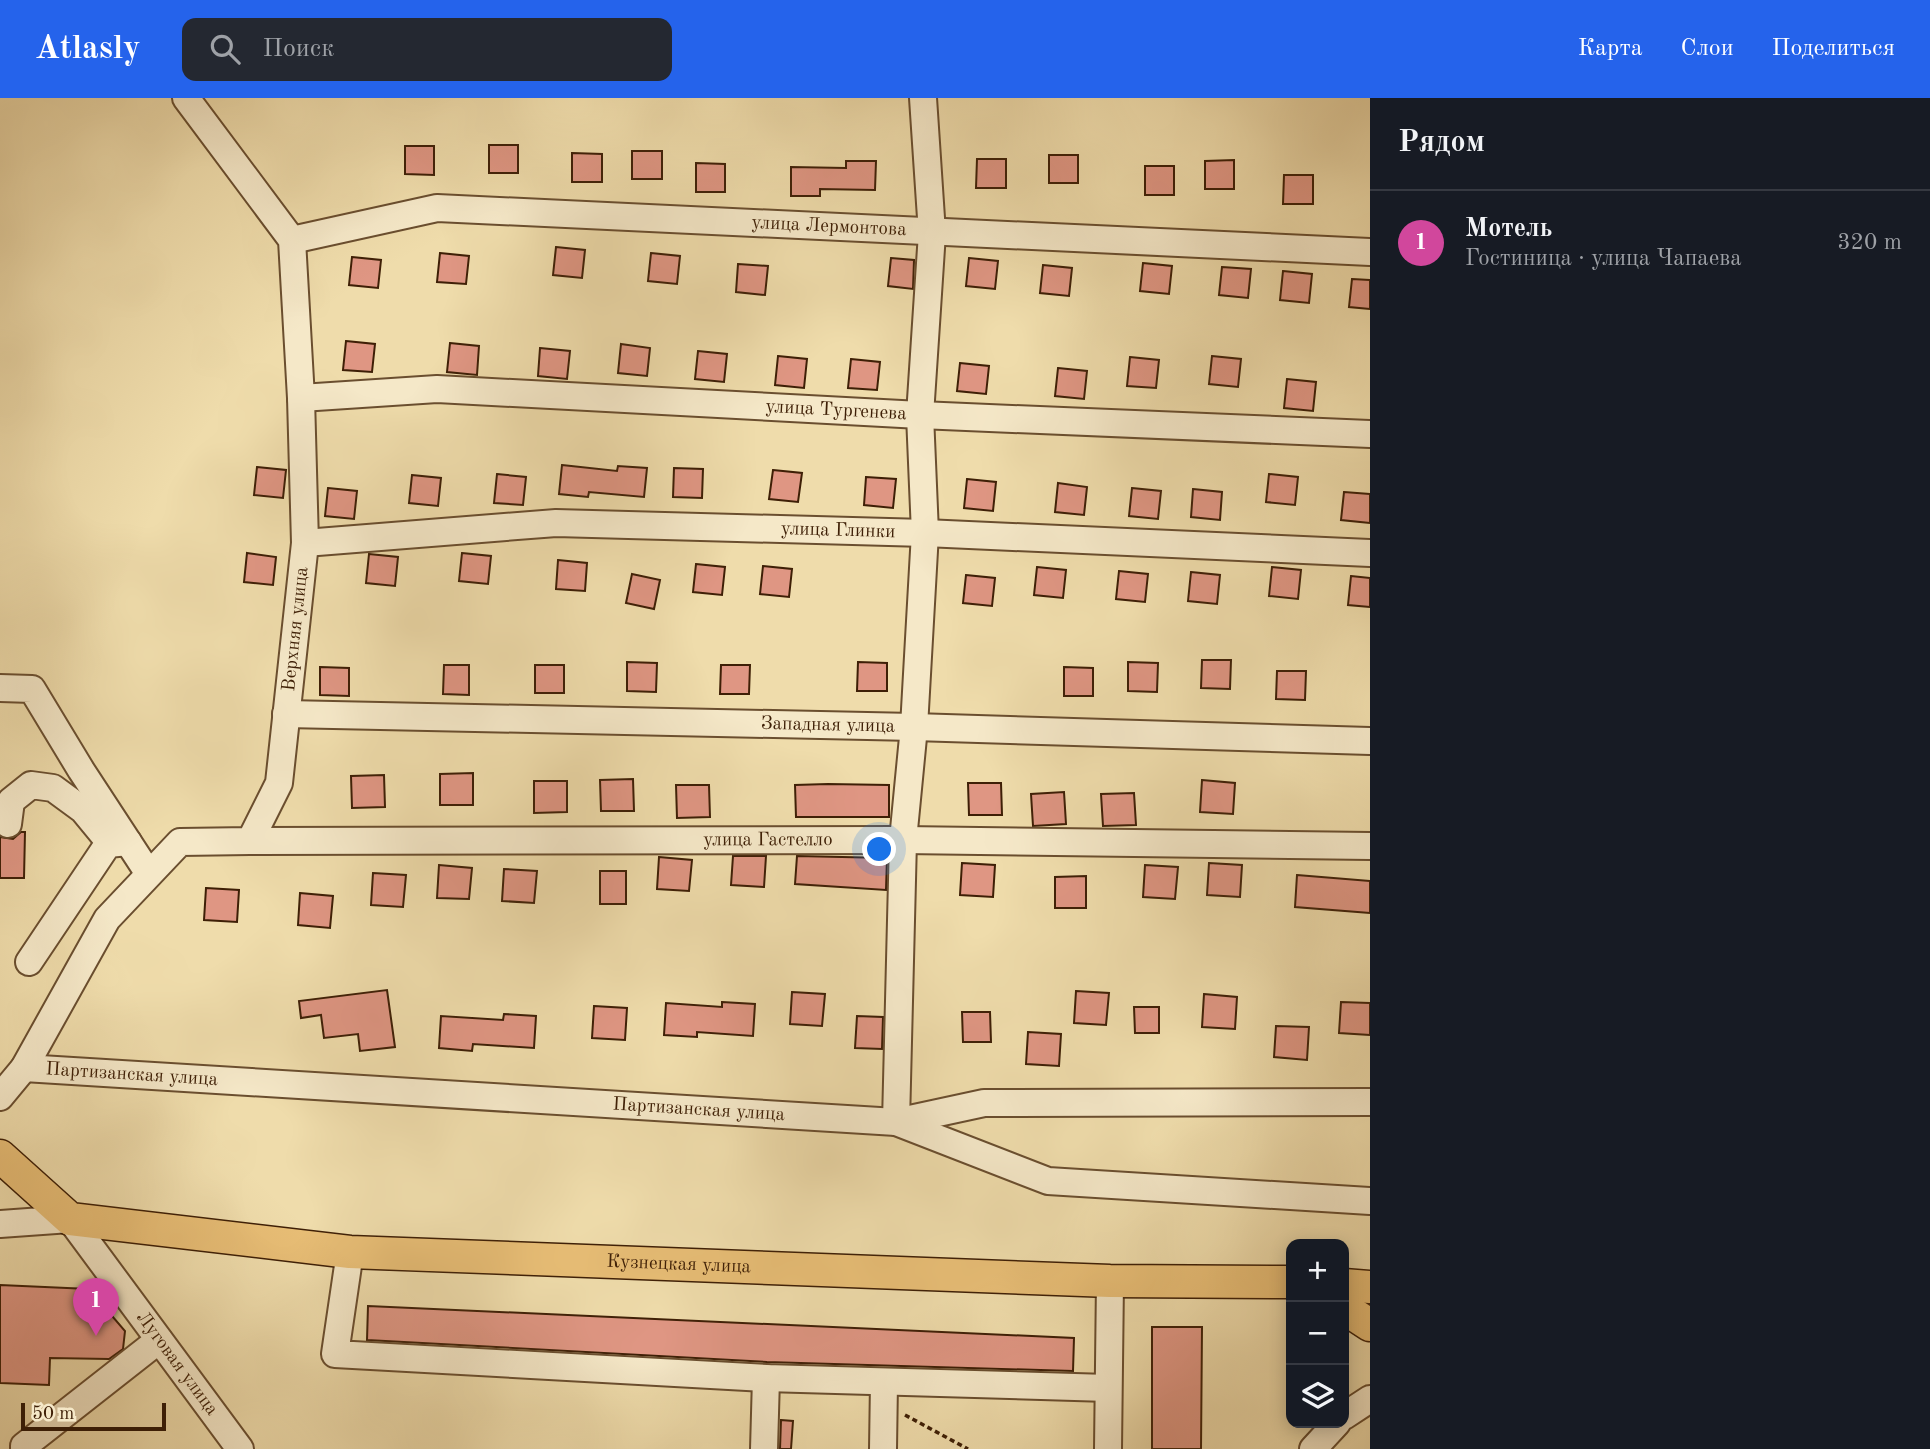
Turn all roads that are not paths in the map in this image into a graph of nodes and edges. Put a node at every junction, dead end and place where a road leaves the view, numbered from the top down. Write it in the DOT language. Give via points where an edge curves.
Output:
graph roads {
  1 [pos="186,98"];
  2 [pos="923,98"];
  3 [pos="932,233"];
  4 [pos="292,240"];
  5 [pos="1370,251"];
  6 [pos="302,398"];
  7 [pos="920,415"];
  8 [pos="1370,434"];
  9 [pos="925,533"];
  10 [pos="305,543"];
  11 [pos="1370,553"];
  12 [pos="0,688"];
  13 [pos="286,714"];
  14 [pos="914,727"];
  15 [pos="1370,740"];
  16 [pos="8,824"];
  17 [pos="903,840"];
  18 [pos="250,841"];
  19 [pos="119,843"];
  20 [pos="1370,846"];
  21 [pos="149,874"];
  22 [pos="29,962"];
  23 [pos="24,1068"];
  24 [pos="0,1097"];
  25 [pos="1370,1102"];
  26 [pos="896,1122"];
  27 [pos="0,1156"];
  28 [pos="1370,1201"];
  29 [pos="70,1219"];
  30 [pos="0,1224"];
  31 [pos="350,1252"];
  32 [pos="1110,1281"];
  33 [pos="1286,1282"];
  34 [pos="1349,1285"];
  35 [pos="1370,1287"];
  36 [pos="1349,1311"];
  37 [pos="1370,1325"];
  38 [pos="159,1340"];
  39 [pos="766,1378"];
  40 [pos="1108,1388"];
  41 [pos="884,1393"];
  42 [pos="1370,1399"];
  43 [pos="1349,1413"];
  44 [pos="1333,1428"];
  45 [pos="24,1449"];
  46 [pos="240,1449"];
  47 [pos="764,1449"];
  48 [pos="883,1449"];
  49 [pos="1108,1449"];
  50 [pos="1314,1449"];
  1 -- 4 [label="street"];
  2 -- 3 [label="street"];
  3 -- 4 [label="street, улица Лермонтова" via="437,208"];
  3 -- 5 [label="street, улица Лермонтова"];
  3 -- 7 [label="street"];
  4 -- 6 [label="street, Верхняя улица"];
  6 -- 7 [label="street, улица Тургенева" via="437,389"];
  6 -- 10 [label="street, Верхняя улица"];
  7 -- 8 [label="street, улица Тургенева"];
  7 -- 9 [label="street"];
  9 -- 10 [label="street, улица Глинки" via="556,523"];
  9 -- 11 [label="street, улица Глинки"];
  9 -- 14 [label="street"];
  10 -- 13 [label="street, Верхняя улица"];
  12 -- 19 [label="street" via="33,689"];
  13 -- 14 [label="street, Западная улица"];
  13 -- 18 [label="street, Верхняя улица" via="279,783"];
  14 -- 15 [label="street, Западная улица"];
  14 -- 17 [label="street"];
  16 -- 19 [label="street" via="11,801 31,785 53,788"];
  17 -- 18 [label="street, улица Гастелло"];
  17 -- 20 [label="street, улица Гастелло"];
  17 -- 26 [label="street"];
  18 -- 21 [label="street" via="180,842"];
  19 -- 21 [label="street"];
  19 -- 22 [label="street" via="108,844"];
  21 -- 23 [label="street" via="107,919"];
  23 -- 24 [label="street"];
  23 -- 26 [label="street, Партизанская улица"];
  25 -- 26 [label="street, Партизанская улица" via="984,1103"];
  26 -- 28 [label="street" via="1048,1181"];
  27 -- 29 [label="main road, Луговая улица"];
  29 -- 30 [label="street"];
  29 -- 31 [label="main road, Кузнецкая улица"];
  29 -- 38 [label="street, Луговая улица"];
  31 -- 32 [label="main road, Кузнецкая улица"];
  31 -- 39 [label="street" via="335,1354"];
  32 -- 33 [label="main road, Кузнецкая улица"];
  32 -- 40 [label="street"];
  34 -- 35 [label="main road"];
  36 -- 37 [label="main road"];
  38 -- 45 [label="street"];
  38 -- 46 [label="street, Луговая улица"];
  39 -- 41 [label="street"];
  39 -- 47 [label="street"];
  40 -- 41 [label="street"];
  40 -- 49 [label="street"];
  41 -- 48 [label="street"];
  42 -- 43 [label="street"];
  44 -- 50 [label="street"];
}
